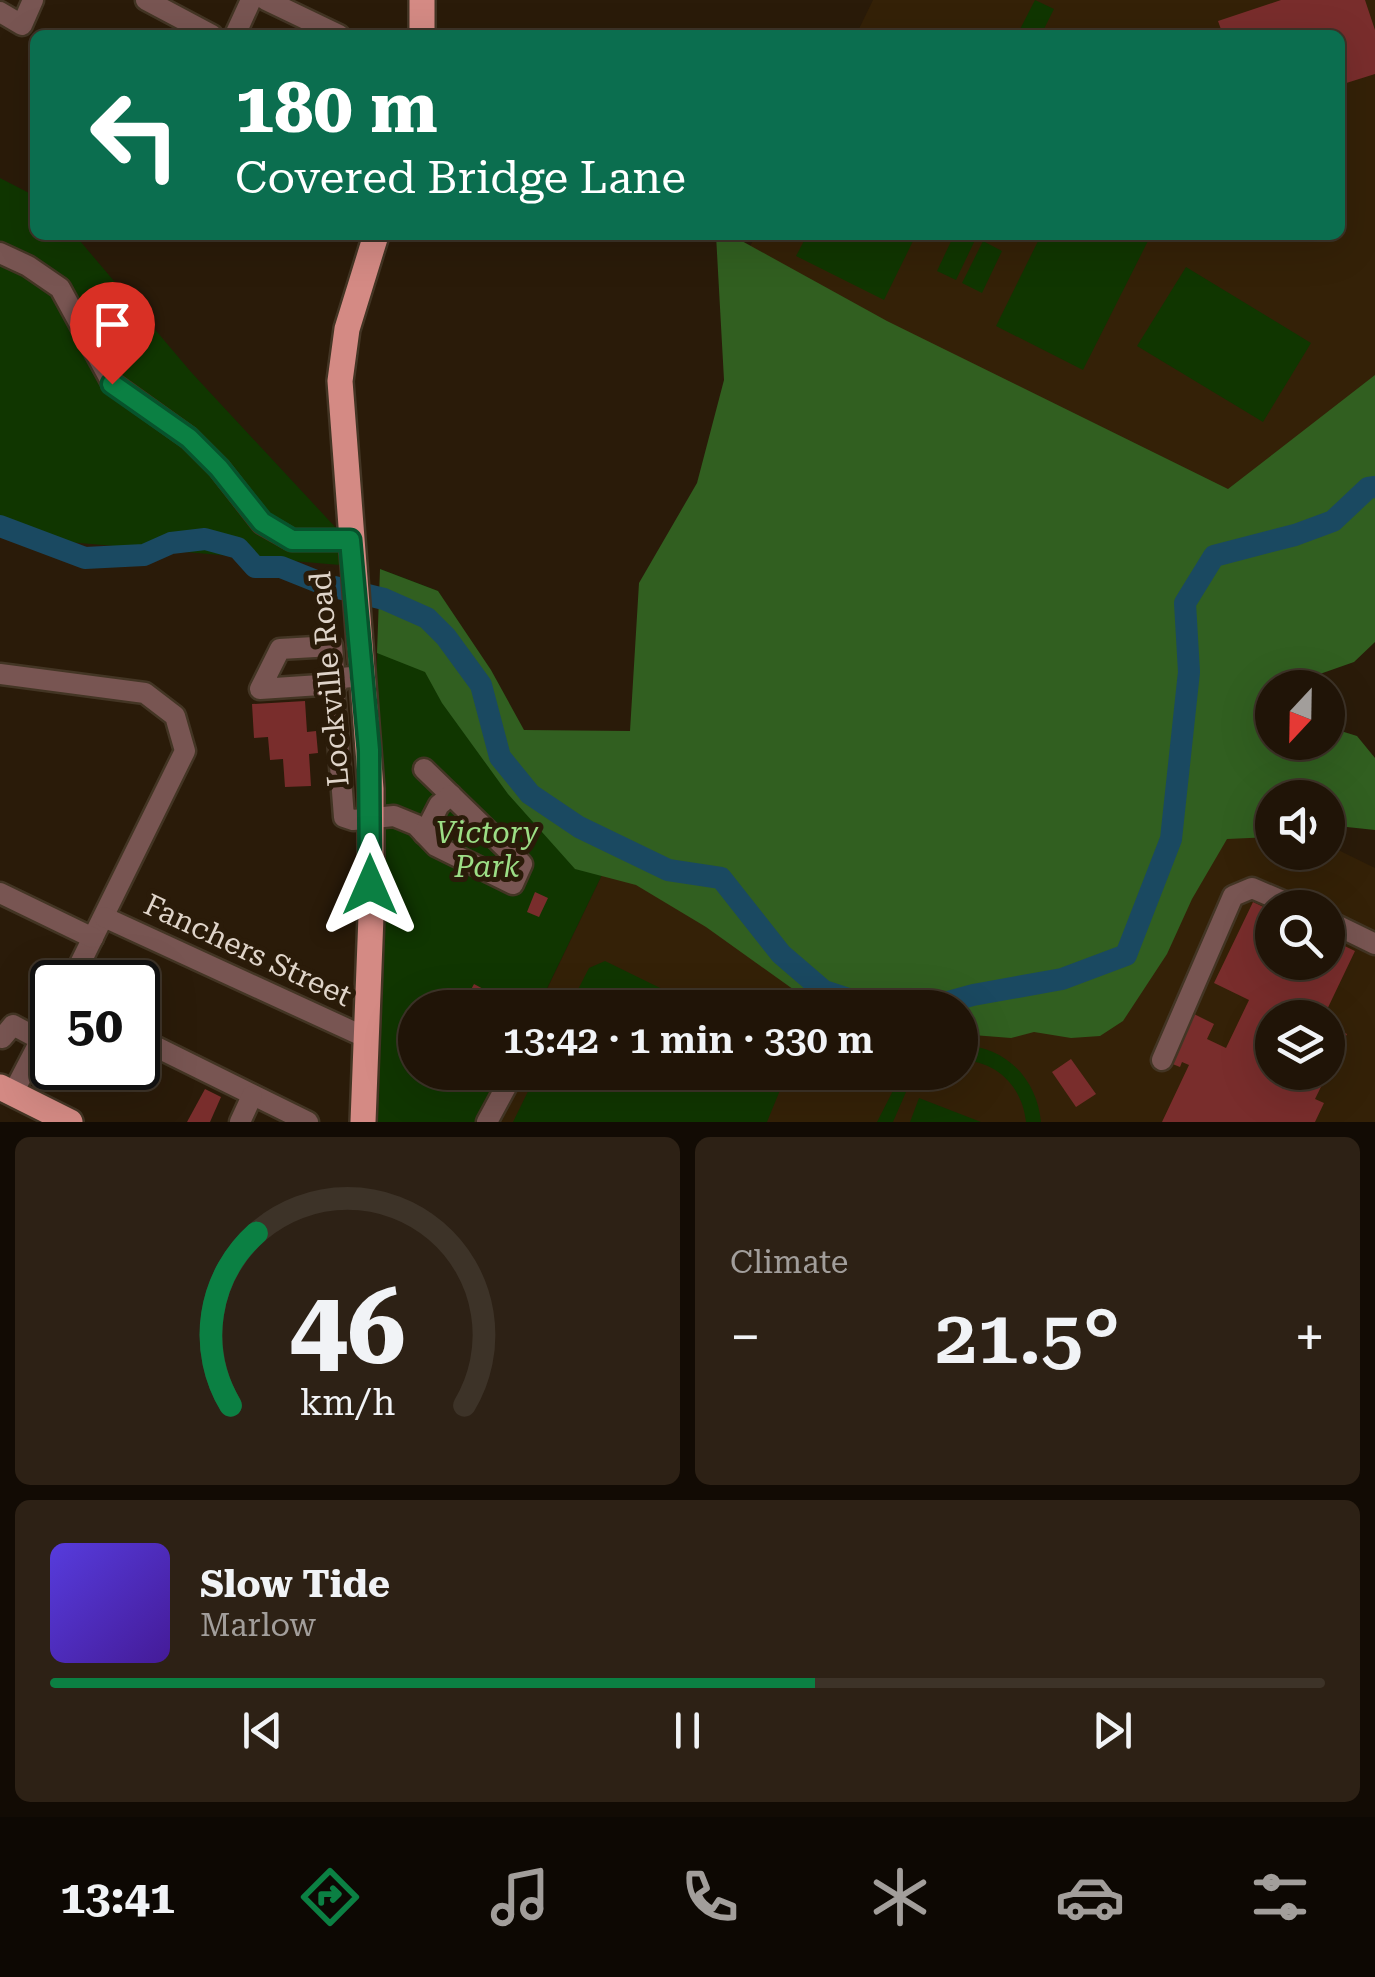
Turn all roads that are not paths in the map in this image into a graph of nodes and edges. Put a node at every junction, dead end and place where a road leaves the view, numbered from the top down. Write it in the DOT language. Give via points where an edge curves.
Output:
graph roads {
  1 [pos="34,0"];
  2 [pos="146,0"];
  3 [pos="252,0"];
  4 [pos="266,0"];
  5 [pos="422,0"];
  6 [pos="0,12"];
  7 [pos="203,30"];
  8 [pos="237,30"];
  9 [pos="329,30"];
  10 [pos="422,30"];
  11 [pos="374,240"];
  12 [pos="0,253"];
  13 [pos="350,540"];
  14 [pos="0,674"];
  15 [pos="363,676"];
  16 [pos="424,769"];
  17 [pos="451,795"];
  18 [pos="371,820"];
  19 [pos="424,834"];
  20 [pos="1257,890"];
  21 [pos="0,893"];
  22 [pos="104,917"];
  23 [pos="1345,929"];
  24 [pos="92,938"];
  25 [pos="1375,944"];
  26 [pos="81,960"];
  27 [pos="30,1034"];
  28 [pos="0,1038"];
  29 [pos="367,1038"];
  30 [pos="160,1049"];
  31 [pos="30,1056"];
  32 [pos="1162,1060"];
  33 [pos="6,1090"];
  34 [pos="504,1090"];
  35 [pos="252,1096"];
  36 [pos="70,1122"];
  37 [pos="240,1122"];
  38 [pos="308,1122"];
  39 [pos="363,1122"];
  40 [pos="487,1122"];
  1 -- 6 [label="street" via="22,25"];
  2 -- 7 [label="street"];
  3 -- 8 [label="street"];
  4 -- 9 [label="street"];
  5 -- 10 [label="main road"];
  11 -- 13 [label="main road, Lockville Road" via="346,329 340,381"];
  12 -- 13 [label="street" via="60,288 112,384 189,438 262,522 292,540"];
  13 -- 15 [label="main road, Lockville Road"];
  14 -- 22 [label="street" via="145,693 175,716 185,751"];
  15 -- 18 [label="main road, Lockville Road"];
  15 -- 18 [label="street" via="335,684 342,812 348,820"];
  16 -- 17 [label="street"];
  17 -- 19 [label="street"];
  17 -- 19 [label="street" via="522,864 513,884"];
  18 -- 19 [label="street" via="394,816"];
  18 -- 29 [label="main road, Lockville Road"];
  20 -- 32 [label="street" via="1233,896"];
  21 -- 24 [label="street"];
  22 -- 24 [label="street"];
  22 -- 29 [label="street, Fanchers Street"];
  23 -- 25 [label="street"];
  24 -- 26 [label="street"];
  27 -- 28 [label="street" via="13,1025"];
  29 -- 39 [label="main road, Lockville Road"];
  30 -- 35 [label="street"];
  31 -- 33 [label="street"];
  33 -- 36 [label="main road"];
  34 -- 40 [label="street"];
  35 -- 37 [label="street"];
  35 -- 38 [label="street"];
}
